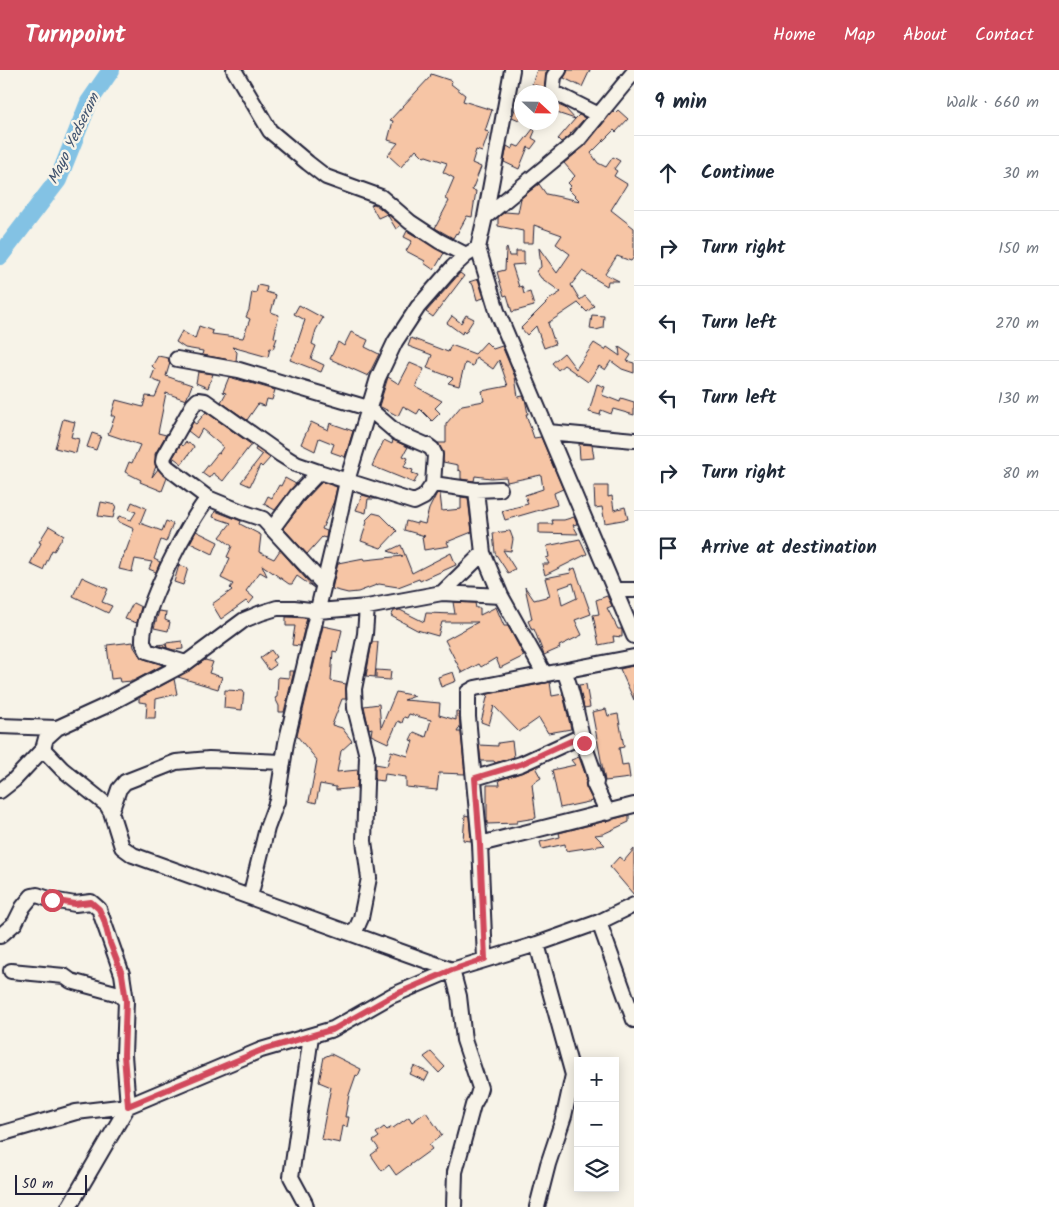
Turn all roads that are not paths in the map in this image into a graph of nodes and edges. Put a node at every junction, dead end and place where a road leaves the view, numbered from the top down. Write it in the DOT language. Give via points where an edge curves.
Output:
graph roads {
  1 [pos="234,70"];
  2 [pos="512,70"];
  3 [pos="552,72"];
  4 [pos="634,72"];
  5 [pos="552,85"];
  6 [pos="507,93"];
  7 [pos="514,94"];
  8 [pos="559,96"];
  9 [pos="599,114"];
  10 [pos="485,217"];
  11 [pos="472,252"];
  12 [pos="177,359"];
  13 [pos="368,408"];
  14 [pos="548,432"];
  15 [pos="634,440"];
  16 [pos="319,472"];
  17 [pos="347,481"];
  18 [pos="433,484"];
  19 [pos="500,489"];
  20 [pos="476,490"];
  21 [pos="208,498"];
  22 [pos="272,529"];
  23 [pos="483,553"];
  24 [pos="324,585"];
  25 [pos="615,590"];
  26 [pos="634,590"];
  27 [pos="442,593"];
  28 [pos="501,596"];
  29 [pos="367,607"];
  30 [pos="318,611"];
  31 [pos="634,636"];
  32 [pos="634,657"];
  33 [pos="186,663"];
  34 [pos="564,671"];
  35 [pos="545,675"];
  36 [pos="0,726"];
  37 [pos="57,728"];
  38 [pos="582,736"];
  39 [pos="43,749"];
  40 [pos="282,762"];
  41 [pos="475,778"];
  42 [pos="0,791"];
  43 [pos="634,805"];
  44 [pos="111,812"];
  45 [pos="608,812"];
  46 [pos="480,844"];
  47 [pos="250,897"];
  48 [pos="634,905"];
  49 [pos="598,922"];
  50 [pos="354,934"];
  51 [pos="0,936"];
  52 [pos="537,944"];
  53 [pos="485,959"];
  54 [pos="452,970"];
  55 [pos="11,971"];
  56 [pos="126,1001"];
  57 [pos="634,1020"];
  58 [pos="311,1036"];
  59 [pos="574,1074"];
  60 [pos="574,1081"];
  61 [pos="128,1106"];
  62 [pos="0,1134"];
  63 [pos="541,1192"];
  64 [pos="69,1207"];
  65 [pos="306,1207"];
  66 [pos="454,1207"];
  67 [pos="537,1207"];
  68 [pos="551,1207"];
  1 -- 11 [label="street" via="270,131 326,177 381,196 410,222 439,241"];
  2 -- 6 [label="street"];
  3 -- 5 [label="street"];
  4 -- 9 [label="street"];
  6 -- 7 [label="street"];
  6 -- 10 [label="street"];
  8 -- 9 [label="street"];
  9 -- 10 [label="street" via="578,140"];
  10 -- 11 [label="street"];
  11 -- 13 [label="street" via="453,267 418,307 395,342"];
  11 -- 14 [label="street"];
  12 -- 13 [label="street" via="239,370"];
  13 -- 17 [label="street"];
  13 -- 18 [label="street" via="396,432 432,449 435,455"];
  14 -- 15 [label="street"];
  14 -- 25 [label="street"];
  16 -- 17 [label="street"];
  16 -- 21 [label="street" via="296,464 205,401 198,400 163,462"];
  16 -- 22 [label="street"];
  17 -- 18 [label="street" via="414,502 424,497"];
  17 -- 24 [label="street"];
  18 -- 20 [label="street"];
  19 -- 20 [label="street"];
  20 -- 23 [label="street"];
  21 -- 22 [label="street" via="264,519"];
  21 -- 33 [label="street" via="197,510 180,542 147,617 142,642 147,651"];
  22 -- 24 [label="street"];
  23 -- 27 [label="street"];
  23 -- 28 [label="street"];
  24 -- 30 [label="street"];
  25 -- 26 [label="street"];
  25 -- 31 [label="street"];
  27 -- 28 [label="street"];
  27 -- 29 [label="street"];
  28 -- 35 [label="street"];
  29 -- 30 [label="street"];
  29 -- 50 [label="street" via="354,689 355,708 367,756 364,841 369,878 361,918"];
  30 -- 33 [label="street" via="278,608 261,612 244,620"];
  30 -- 40 [label="street"];
  32 -- 34 [label="street"];
  33 -- 37 [label="street"];
  34 -- 35 [label="street"];
  34 -- 38 [label="street"];
  35 -- 41 [label="street" via="468,692"];
  36 -- 37 [label="street"];
  37 -- 39 [label="street" via="46,738"];
  38 -- 41 [label="street" via="521,764"];
  38 -- 45 [label="street" via="594,784"];
  39 -- 42 [label="street"];
  39 -- 44 [label="street" via="62,769 103,800"];
  40 -- 44 [label="street" via="209,759 176,762 125,782"];
  40 -- 47 [label="street" via="276,801"];
  41 -- 46 [label="street"];
  43 -- 45 [label="street"];
  44 -- 47 [label="street" via="122,846 133,856"];
  45 -- 46 [label="street"];
  46 -- 53 [label="street"];
  47 -- 50 [label="street"];
  48 -- 49 [label="street"];
  49 -- 52 [label="street"];
  49 -- 57 [label="street"];
  50 -- 54 [label="street"];
  51 -- 56 [label="street" via="15,923 32,896 75,904 91,902 104,920 122,974"];
  52 -- 53 [label="street"];
  52 -- 59 [label="street"];
  53 -- 54 [label="street"];
  54 -- 58 [label="street" via="392,996 334,1029"];
  54 -- 66 [label="street" via="459,996 464,1040 480,1088 455,1172"];
  55 -- 56 [label="street" via="64,976 71,981 119,994"];
  56 -- 61 [label="street" via="124,1055"];
  58 -- 61 [label="street" via="262,1050"];
  58 -- 65 [label="street" via="291,1177"];
  60 -- 63 [label="street"];
  61 -- 62 [label="street" via="76,1112"];
  61 -- 64 [label="street"];
  63 -- 67 [label="street"];
  63 -- 68 [label="street" via="542,1201"];
}
